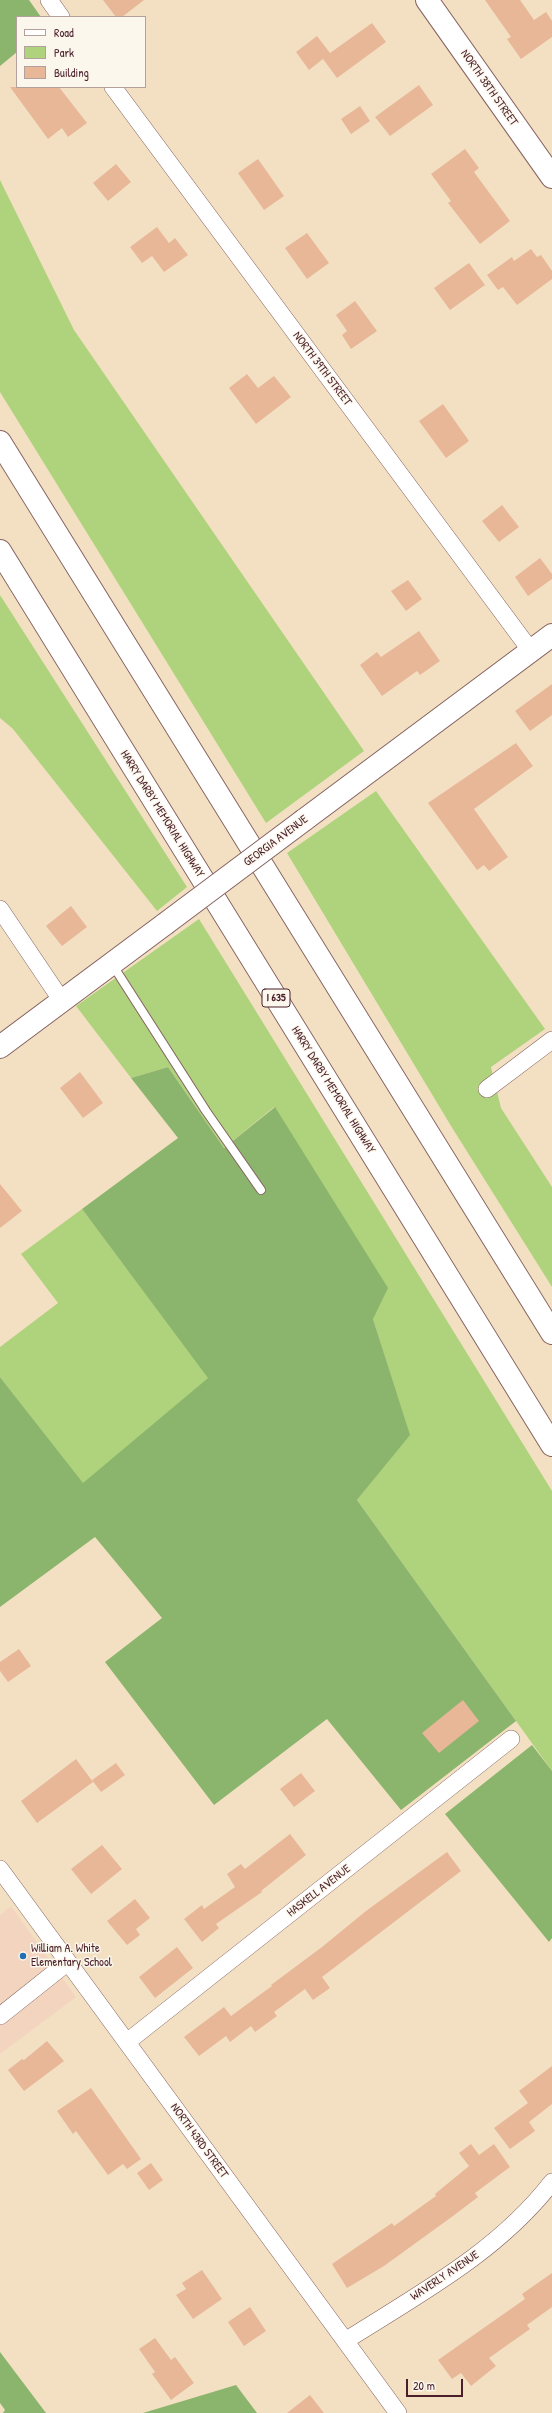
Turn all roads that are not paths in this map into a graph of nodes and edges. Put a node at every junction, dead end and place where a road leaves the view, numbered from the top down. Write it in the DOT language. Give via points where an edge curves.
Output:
graph roads {
  1 [pos="49,0"];
  2 [pos="426,0"];
  3 [pos="60,16"];
  4 [pos="114,88"];
  5 [pos="552,177"];
  6 [pos="0,442"];
  7 [pos="0,551"];
  8 [pos="552,635"];
  9 [pos="531,651"];
  10 [pos="0,909"];
  11 [pos="112,964"];
  12 [pos="62,1001"];
  13 [pos="552,1040"];
  14 [pos="0,1047"];
  15 [pos="487,1089"];
  16 [pos="260,1190"];
  17 [pos="552,1333"];
  18 [pos="552,1445"];
  19 [pos="512,1739"];
  20 [pos="0,1869"];
  21 [pos="68,1962"];
  22 [pos="0,2016"];
  23 [pos="127,2042"];
  24 [pos="552,2182"];
  25 [pos="345,2341"];
  26 [pos="398,2413"];
  1 -- 3 [label="street"];
  2 -- 5 [label="main road, NORTH 38TH STREET"];
  4 -- 9 [label="street, NORTH 39TH STREET"];
  6 -- 17 [label="main road"];
  7 -- 18 [label="main road, HARRY DARBY MEMORIAL HIGHWAY / I 635"];
  8 -- 9 [label="main road, GEORGIA AVENUE"];
  9 -- 11 [label="main road, GEORGIA AVENUE, bridge"];
  10 -- 12 [label="street"];
  11 -- 12 [label="main road, GEORGIA AVENUE"];
  11 -- 16 [label="lane"];
  12 -- 14 [label="main road, GEORGIA AVENUE"];
  13 -- 15 [label="street"];
  19 -- 23 [label="street, HASKELL AVENUE"];
  20 -- 21 [label="street, NORTH 43RD STREET"];
  21 -- 22 [label="street"];
  21 -- 23 [label="street, NORTH 43RD STREET"];
  23 -- 25 [label="street, NORTH 43RD STREET"];
  24 -- 25 [label="street, WAVERLY AVENUE" via="537,2202 471,2261"];
  25 -- 26 [label="street, NORTH 43RD STREET"];
}
